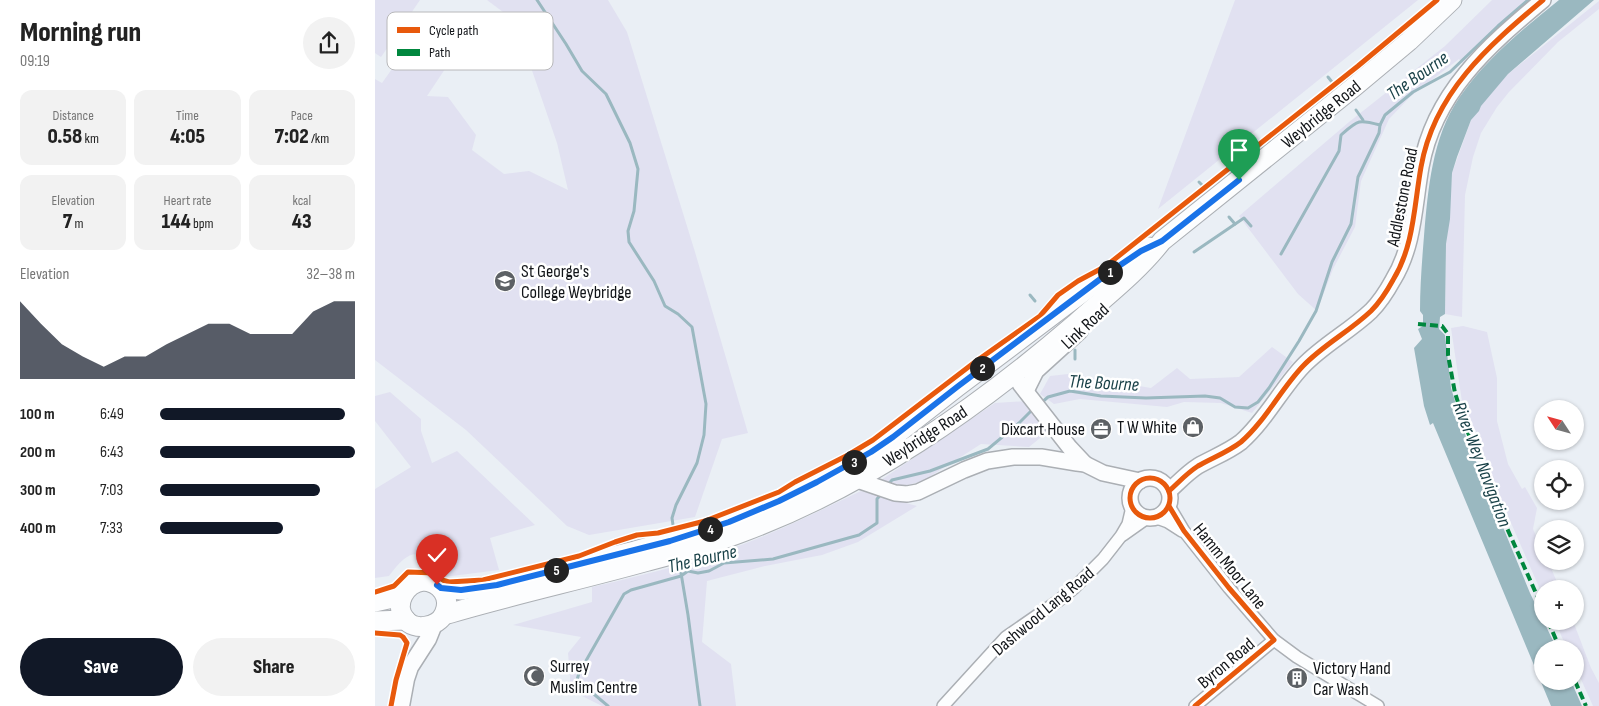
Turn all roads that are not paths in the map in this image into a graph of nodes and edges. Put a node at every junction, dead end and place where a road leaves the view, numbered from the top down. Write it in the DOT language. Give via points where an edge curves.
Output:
graph roads {
  1 [pos="1452,0"];
  2 [pos="1543,0"];
  3 [pos="1162,241"];
  4 [pos="1145,262"];
  5 [pos="1013,375"];
  6 [pos="1035,401"];
  7 [pos="893,437"];
  8 [pos="1085,464"];
  9 [pos="1197,467"];
  10 [pos="1103,473"];
  11 [pos="1146,479"];
  12 [pos="857,480"];
  13 [pos="1169,491"];
  14 [pos="1131,504"];
  15 [pos="1169,506"];
  16 [pos="1152,518"];
  17 [pos="1184,531"];
  18 [pos="1121,536"];
  19 [pos="441,588"];
  20 [pos="403,596"];
  21 [pos="375,602"];
  22 [pos="439,620"];
  23 [pos="375,622"];
  24 [pos="409,623"];
  25 [pos="1274,640"];
  26 [pos="414,659"];
  27 [pos="401,706"];
  28 [pos="943,706"];
  29 [pos="1195,706"];
  30 [pos="1378,706"];
  1 -- 3 [label="main road, Weybridge Road" via="1355,86"];
  2 -- 9 [label="street, Addlestone Road" via="1468,70 1443,106 1421,166 1408,248 1383,297 1303,366 1239,443"];
  3 -- 4 [label="main road, Weybridge Road"];
  3 -- 7 [label="main road, Weybridge Road" via="1107,274"];
  4 -- 5 [label="main road, Weybridge Road"];
  4 -- 6 [label="street, Link Road" via="1139,275 1037,371"];
  5 -- 6 [label="street"];
  5 -- 7 [label="main road" via="1002,371 937,417"];
  5 -- 12 [label="main road, Weybridge Road" via="954,418"];
  6 -- 8 [label="street"];
  7 -- 19 [label="main road, Weybridge Road" via="779,501 711,528 661,544 497,585 461,590"];
  8 -- 10 [label="street, Addlestone Road"];
  8 -- 12 [label="street, Addlestone Road" via="1041,457 987,461 907,494"];
  9 -- 11 [label="street, Addlestone Road"];
  9 -- 13 [label="street, Addlestone Road"];
  10 -- 11 [label="street, Addlestone Road"];
  10 -- 14 [label="street, Addlestone Road"];
  11 -- 13 [label="street" via="1163,482"];
  11 -- 14 [label="street" via="1135,485"];
  12 -- 22 [label="main road, Weybridge Road" via="787,515 699,548 487,602"];
  13 -- 15 [label="street"];
  14 -- 16 [label="street" via="1138,514"];
  14 -- 18 [label="street, Dashwood Lang Road" via="1128,524"];
  15 -- 16 [label="street" via="1165,512"];
  15 -- 17 [label="street, Hamm Moor Lane"];
  16 -- 17 [label="street, Hamm Moor Lane"];
  16 -- 18 [label="street, Dashwood Lang Road"];
  17 -- 25 [label="street, Hamm Moor Lane"];
  18 -- 28 [label="street, Dashwood Lang Road" via="1103,560 1074,588 1006,637"];
  19 -- 20 [label="main road" via="433,583 420,582"];
  19 -- 22 [label="main road" via="446,602"];
  20 -- 21 [label="main road"];
  20 -- 24 [label="main road" via="401,609"];
  22 -- 24 [label="main road" via="424,626"];
  22 -- 26 [label="main road"];
  23 -- 24 [label="main road"];
  24 -- 26 [label="main road" via="416,645"];
  25 -- 29 [label="street, Byron Road"];
  25 -- 30 [label="street, Hamm Moor Lane"];
  26 -- 27 [label="main road"];
}
